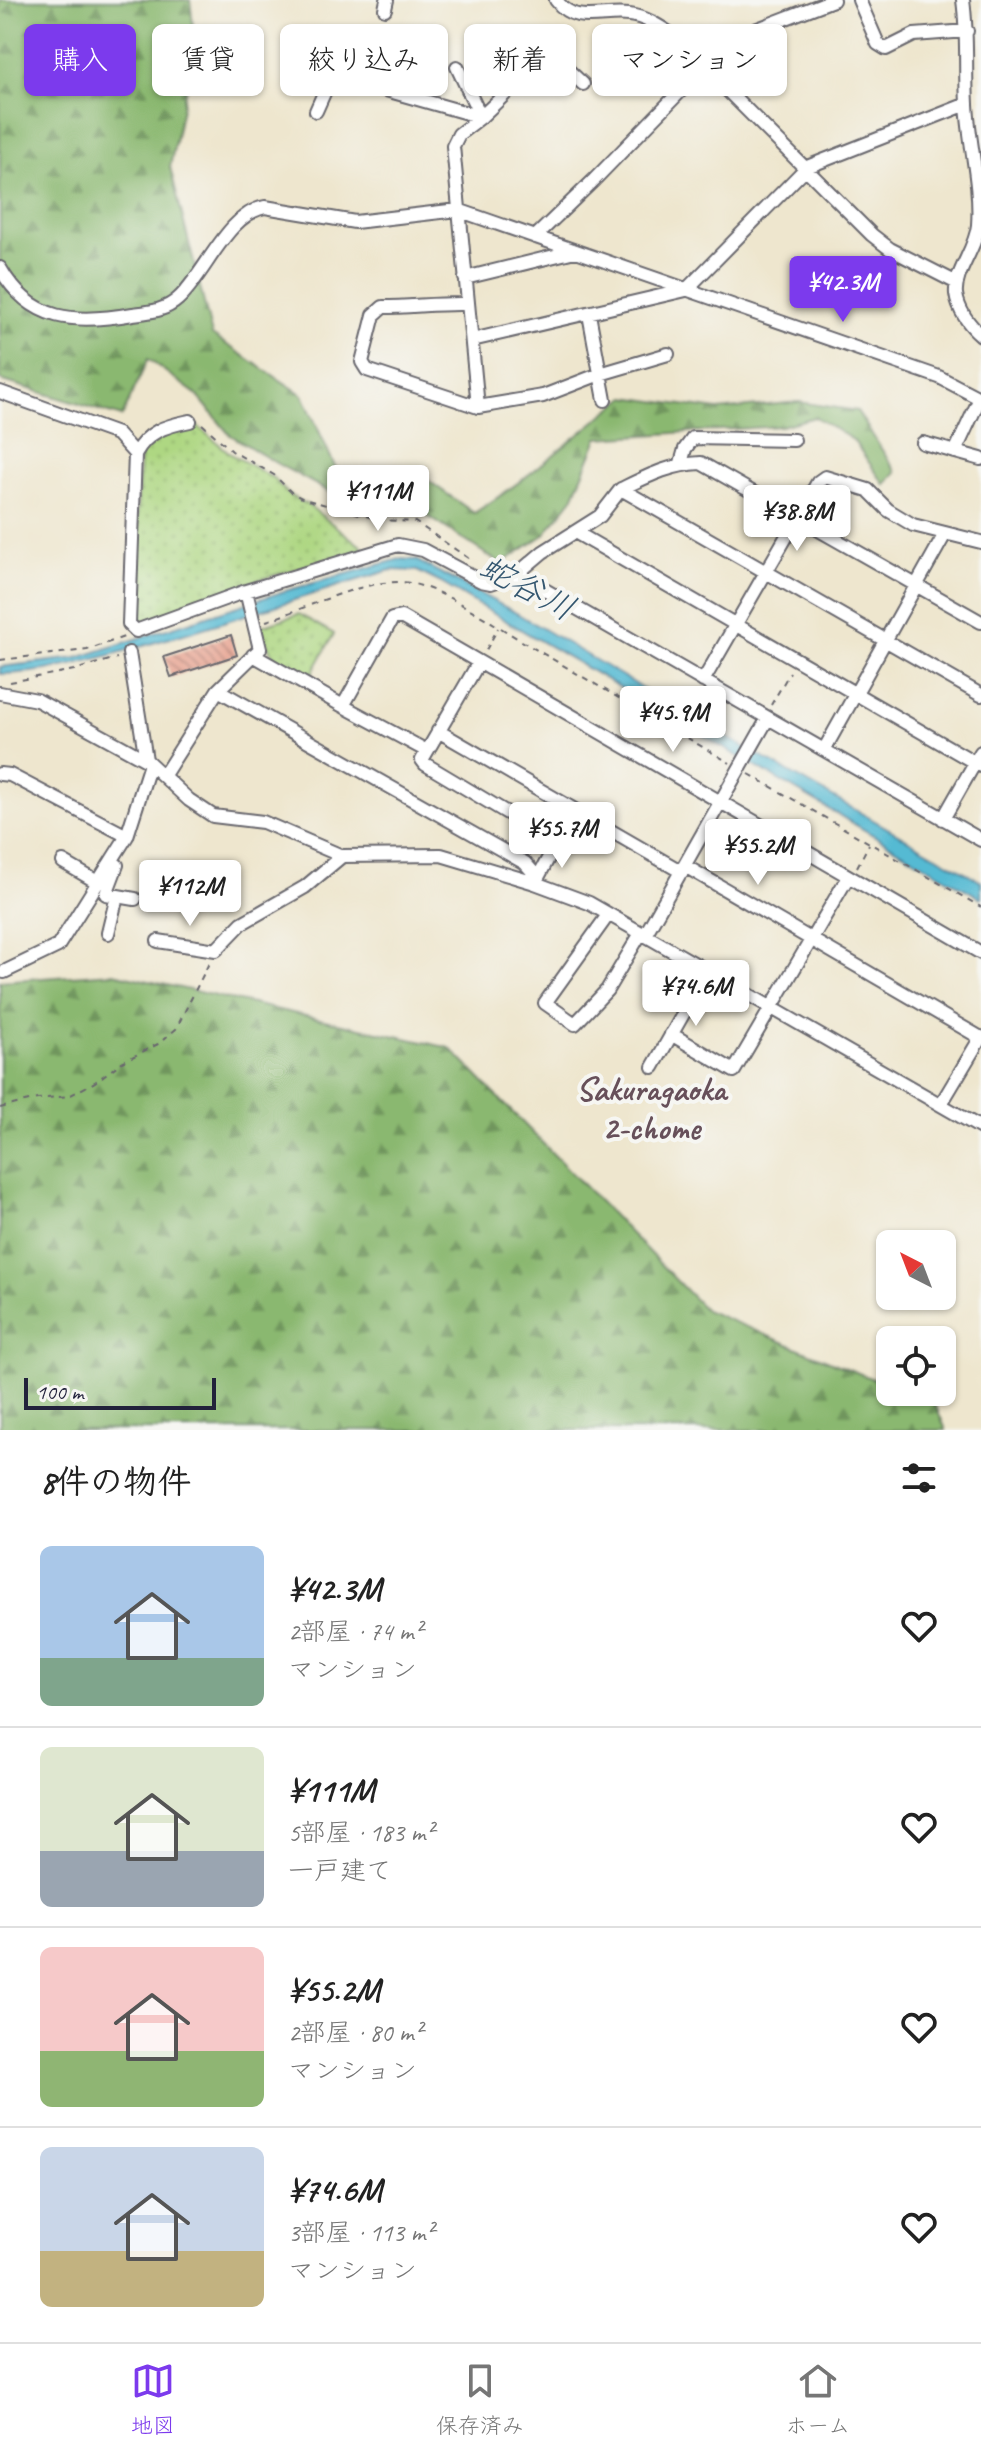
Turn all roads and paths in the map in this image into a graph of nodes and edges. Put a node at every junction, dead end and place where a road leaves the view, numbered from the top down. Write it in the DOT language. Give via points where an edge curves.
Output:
graph roads {
  1 [pos="556,0"];
  2 [pos="833,0"];
  3 [pos="859,0"];
  4 [pos="963,0"];
  5 [pos="654,24"];
  6 [pos="771,24"];
  7 [pos="967,31"];
  8 [pos="981,49"];
  9 [pos="968,57"];
  10 [pos="457,67"];
  11 [pos="583,84"];
  12 [pos="324,96"];
  13 [pos="406,96"];
  14 [pos="675,96"];
  15 [pos="735,96"];
  16 [pos="967,104"];
  17 [pos="316,111"];
  18 [pos="481,117"];
  19 [pos="807,167"];
  20 [pos="458,210"];
  21 [pos="535,237"];
  22 [pos="575,251"];
  23 [pos="0,268"];
  24 [pos="465,278"];
  25 [pos="957,283"];
  26 [pos="686,290"];
  27 [pos="467,304"];
  28 [pos="589,314"];
  29 [pos="981,335"];
  30 [pos="472,340"];
  31 [pos="668,354"];
  32 [pos="600,374"];
  33 [pos="0,392"];
  34 [pos="981,399"];
  35 [pos="605,400"];
  36 [pos="478,407"];
  37 [pos="190,421"];
  38 [pos="794,440"];
  39 [pos="923,443"];
  40 [pos="955,452"];
  41 [pos="135,454"];
  42 [pos="981,459"];
  43 [pos="681,463"];
  44 [pos="621,489"];
  45 [pos="797,517"];
  46 [pos="575,532"];
  47 [pos="945,534"];
  48 [pos="981,542"];
  49 [pos="476,564"];
  50 [pos="766,571"];
  51 [pos="517,574"];
  52 [pos="917,586"];
  53 [pos="246,594"];
  54 [pos="252,620"];
  55 [pos="981,622"];
  56 [pos="735,624"];
  57 [pos="499,627"];
  58 [pos="133,628"];
  59 [pos="886,640"];
  60 [pos="130,654"];
  61 [pos="253,655"];
  62 [pos="0,660"];
  63 [pos="797,660"];
  64 [pos="479,662"];
  65 [pos="703,681"];
  66 [pos="0,687"];
  67 [pos="218,690"];
  68 [pos="0,693"];
  69 [pos="855,694"];
  70 [pos="981,695"];
  71 [pos="343,706"];
  72 [pos="767,717"];
  73 [pos="438,731"];
  74 [pos="824,750"];
  75 [pos="427,751"];
  76 [pos="979,760"];
  77 [pos="148,762"];
  78 [pos="742,768"];
  79 [pos="0,774"];
  80 [pos="164,775"];
  81 [pos="721,803"];
  82 [pos="574,810"];
  83 [pos="943,819"];
  84 [pos="126,840"];
  85 [pos="981,840"];
  86 [pos="556,842"];
  87 [pos="870,843"];
  88 [pos="342,856"];
  89 [pos="63,862"];
  90 [pos="684,869"];
  91 [pos="849,877"];
  92 [pos="99,883"];
  93 [pos="535,883"];
  94 [pos="117,896"];
  95 [pos="135,899"];
  96 [pos="981,907"];
  97 [pos="608,915"];
  98 [pos="108,933"];
  99 [pos="643,934"];
  100 [pos="813,940"];
  101 [pos="158,941"];
  102 [pos="216,950"];
  103 [pos="981,953"];
  104 [pos="4,972"];
  105 [pos="707,972"];
  106 [pos="772,1007"];
  107 [pos="671,1034"];
  108 [pos="981,1038"];
  109 [pos="653,1067"];
  110 [pos="941,1104"];
  111 [pos="0,1108"];
  112 [pos="981,1128"];
  1 -- 5 [label="street" via="568,12 587,18 626,14"];
  2 -- 6 [label="street"];
  3 -- 7 [label="street" via="878,44 886,49 914,35"];
  4 -- 7 [label="street"];
  7 -- 9 [label="street"];
  8 -- 9 [label="street"];
  9 -- 16 [label="street"];
  10 -- 18 [label="street"];
  11 -- 18 [label="street" via="549,52"];
  12 -- 17 [label="street"];
  13 -- 18 [label="street"];
  14 -- 21 [label="street"];
  15 -- 19 [label="street"];
  16 -- 19 [label="street"];
  16 -- 25 [label="street" via="978,226"];
  18 -- 20 [label="street" via="459,134 453,146"];
  19 -- 25 [label="street" via="890,249"];
  19 -- 26 [label="street"];
  20 -- 21 [label="street"];
  20 -- 23 [label="street" via="355,222 256,209 229,233 171,306 94,321 28,304"];
  20 -- 24 [label="street"];
  21 -- 22 [label="street"];
  22 -- 24 [label="street"];
  22 -- 26 [label="street"];
  24 -- 27 [label="street"];
  25 -- 29 [label="street" via="962,312"];
  26 -- 28 [label="street"];
  26 -- 34 [label="street" via="939,377"];
  27 -- 30 [label="street"];
  27 -- 36 [label="street" via="383,307 374,315 362,362 367,370"];
  28 -- 30 [label="street"];
  28 -- 32 [label="street"];
  30 -- 36 [label="street"];
  31 -- 32 [label="street"];
  32 -- 35 [label="street"];
  32 -- 36 [label="street" via="543,396"];
  33 -- 41 [label="street" via="117,434"];
  34 -- 40 [label="street"];
  37 -- 41 [label="street" via="151,433"];
  37 -- 49 [label="path" via="209,428 292,493 381,520 415,522"];
  38 -- 43 [label="street" via="693,438"];
  39 -- 40 [label="street"];
  40 -- 42 [label="street"];
  41 -- 58 [label="street" via="129,624"];
  43 -- 44 [label="street"];
  43 -- 45 [label="street" via="701,463"];
  44 -- 46 [label="street" via="600,516"];
  44 -- 50 [label="street"];
  45 -- 47 [label="street" via="825,477 868,490 900,519"];
  45 -- 50 [label="street"];
  45 -- 52 [label="street"];
  46 -- 51 [label="street"];
  46 -- 56 [label="street"];
  47 -- 48 [label="street"];
  47 -- 52 [label="street"];
  50 -- 56 [label="street"];
  50 -- 59 [label="street"];
  51 -- 53 [label="street" via="481,581 423,550 398,545"];
  51 -- 65 [label="street"];
  52 -- 55 [label="street"];
  52 -- 59 [label="street"];
  53 -- 54 [label="street"];
  53 -- 58 [label="street"];
  54 -- 57 [label="path" via="397,582 431,589"];
  54 -- 61 [label="street" via="260,649"];
  56 -- 63 [label="street"];
  56 -- 65 [label="street"];
  57 -- 64 [label="path"];
  57 -- 78 [label="path"];
  58 -- 62 [label="path" via="87,650"];
  59 -- 69 [label="street"];
  59 -- 70 [label="street"];
  60 -- 66 [label="path"];
  60 -- 77 [label="street"];
  61 -- 67 [label="street"];
  61 -- 71 [label="street"];
  63 -- 69 [label="street"];
  63 -- 72 [label="path"];
  64 -- 71 [label="street" via="401,617 392,619"];
  64 -- 73 [label="street"];
  64 -- 81 [label="street"];
  65 -- 72 [label="street"];
  67 -- 80 [label="street"];
  67 -- 93 [label="street" via="525,863"];
  68 -- 77 [label="street" via="37,700"];
  69 -- 74 [label="street"];
  69 -- 76 [label="street"];
  71 -- 75 [label="street"];
  72 -- 74 [label="street"];
  72 -- 78 [label="street"];
  73 -- 75 [label="street"];
  73 -- 82 [label="street"];
  74 -- 83 [label="street"];
  75 -- 86 [label="street" via="425,764"];
  76 -- 83 [label="street"];
  77 -- 80 [label="street"];
  77 -- 84 [label="street"];
  78 -- 81 [label="street"];
  78 -- 87 [label="path"];
  79 -- 84 [label="street"];
  80 -- 88 [label="street" via="213,816 263,822"];
  81 -- 90 [label="street"];
  81 -- 91 [label="street"];
  82 -- 86 [label="street"];
  82 -- 90 [label="street"];
  83 -- 85 [label="street"];
  84 -- 92 [label="street"];
  84 -- 94 [label="street" via="106,894"];
  86 -- 93 [label="street"];
  87 -- 91 [label="path"];
  87 -- 96 [label="path"];
  88 -- 93 [label="street" via="441,855"];
  88 -- 102 [label="street" via="305,887 242,923"];
  89 -- 92 [label="street"];
  90 -- 99 [label="street"];
  90 -- 100 [label="street"];
  91 -- 100 [label="street"];
  91 -- 103 [label="street"];
  92 -- 104 [label="street" via="58,946"];
  93 -- 97 [label="street"];
  94 -- 95 [label="street"];
  94 -- 98 [label="street"];
  97 -- 99 [label="street"];
  97 -- 99 [label="street" via="545,1003 575,1024 607,990"];
  99 -- 105 [label="street"];
  100 -- 106 [label="street"];
  100 -- 108 [label="street"];
  101 -- 102 [label="street"];
  102 -- 111 [label="path" via="181,1021 158,1044 69,1096"];
  105 -- 106 [label="street"];
  105 -- 107 [label="street"];
  106 -- 107 [label="street" via="734,1071"];
  106 -- 110 [label="street"];
  107 -- 109 [label="street"];
  108 -- 110 [label="street"];
  110 -- 112 [label="street"];
}
